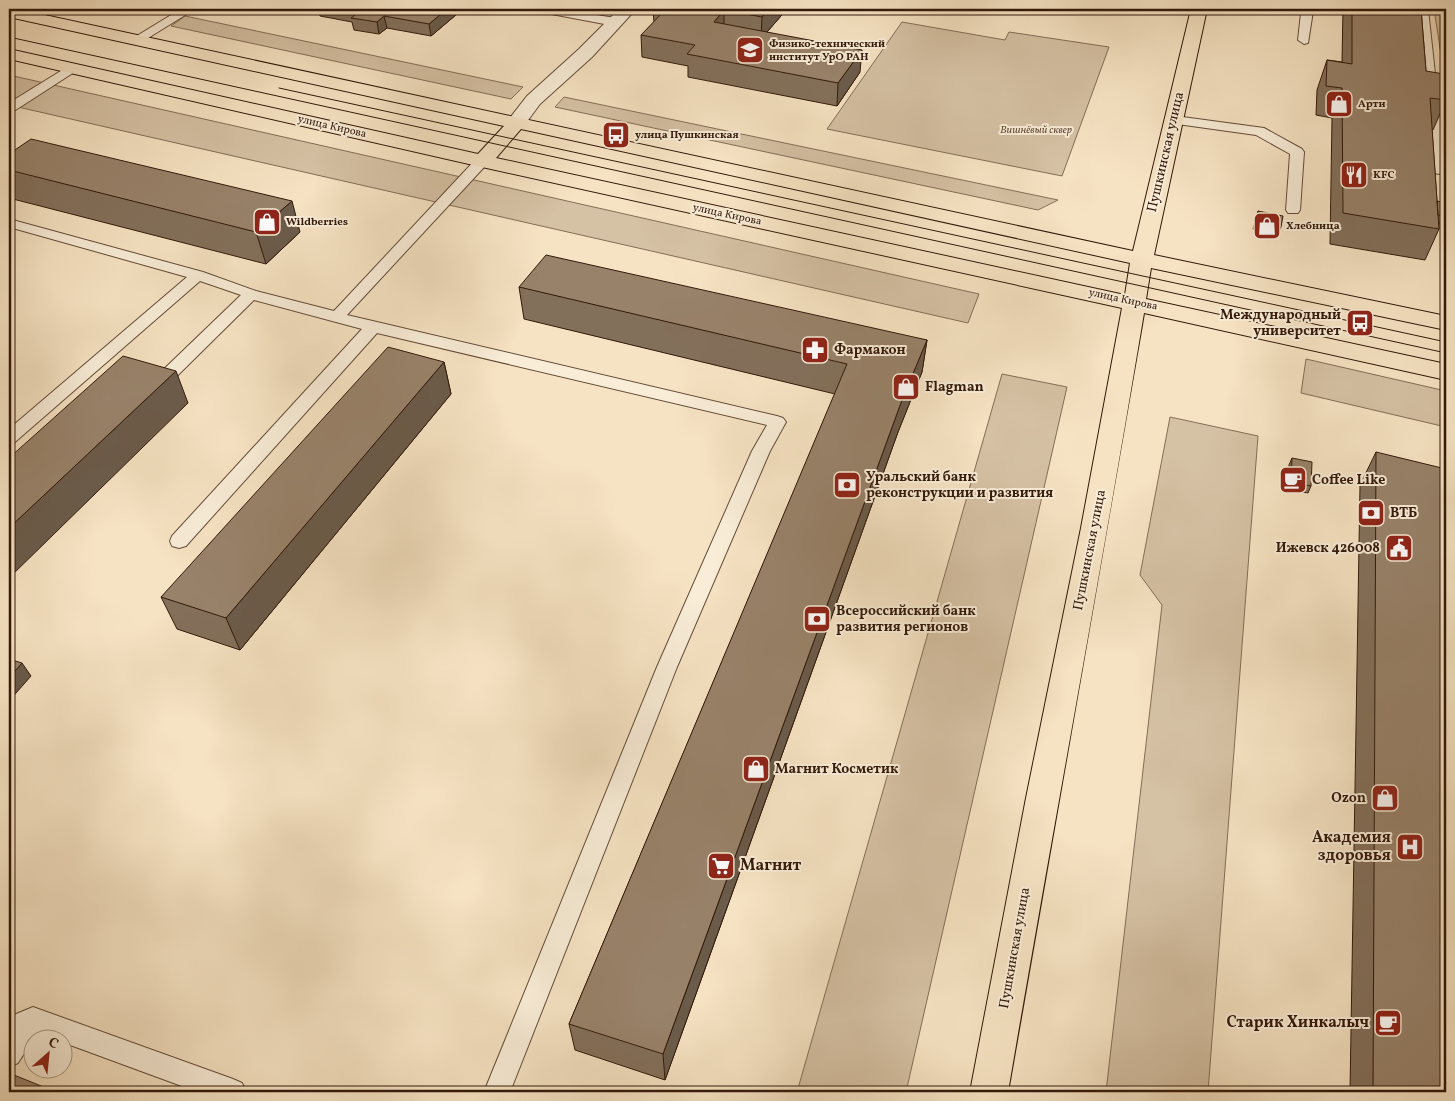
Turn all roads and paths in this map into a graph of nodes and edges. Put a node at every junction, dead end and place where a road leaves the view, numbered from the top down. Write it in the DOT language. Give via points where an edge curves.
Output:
graph roads {
  1 [pos="189,9"];
  2 [pos="541,9"];
  3 [pos="628,9"];
  4 [pos="1199,9"];
  5 [pos="1299,9"];
  6 [pos="1422,9"];
  7 [pos="9,12"];
  8 [pos="615,22"];
  9 [pos="136,40"];
  10 [pos="1304,40"];
  11 [pos="9,54"];
  12 [pos="72,68"];
  13 [pos="9,108"];
  14 [pos="1175,120"];
  15 [pos="516,123"];
  16 [pos="482,161"];
  17 [pos="1446,171"];
  18 [pos="1293,210"];
  19 [pos="9,223"];
  20 [pos="1142,259"];
  21 [pos="198,275"];
  22 [pos="251,294"];
  23 [pos="1135,303"];
  24 [pos="337,317"];
  25 [pos="1446,322"];
  26 [pos="373,327"];
  27 [pos="1446,372"];
  28 [pos="170,373"];
  29 [pos="9,438"];
  30 [pos="178,541"];
  31 [pos="33,1019"];
  32 [pos="9,1029"];
  33 [pos="9,1054"];
  34 [pos="233,1092"];
  35 [pos="497,1092"];
  36 [pos="989,1092"];
  1 -- 9 [label="lane"];
  2 -- 8 [label="lane"];
  3 -- 8 [label="street"];
  4 -- 14 [label="main road, Пушкинская улица"];
  5 -- 10 [label="lane" via="1307,11"];
  6 -- 17 [label="lane" via="1439,170"];
  7 -- 9 [label="main road"];
  8 -- 15 [label="street" via="522,112"];
  9 -- 15 [label="main road"];
  11 -- 12 [label="main road, улица Кирова"];
  12 -- 13 [label="lane"];
  12 -- 16 [label="main road, улица Кирова"];
  14 -- 18 [label="lane" via="1259,131 1297,152"];
  14 -- 20 [label="main road, Пушкинская улица"];
  15 -- 16 [label="main road"];
  15 -- 20 [label="main road"];
  16 -- 23 [label="main road, улица Кирова"];
  16 -- 24 [label="lane"];
  19 -- 21 [label="lane"];
  20 -- 23 [label="main road, Пушкинская улица"];
  20 -- 25 [label="main road"];
  21 -- 22 [label="lane"];
  21 -- 29 [label="lane"];
  22 -- 24 [label="lane"];
  22 -- 28 [label="lane"];
  23 -- 27 [label="main road, улица Кирова"];
  23 -- 36 [label="main road, Пушкинская улица"];
  24 -- 26 [label="lane"];
  26 -- 30 [label="lane"];
  26 -- 35 [label="lane" via="777,422 761,451 667,667"];
  31 -- 32 [label="lane"];
  31 -- 33 [label="lane"];
  31 -- 34 [label="lane"];
}
